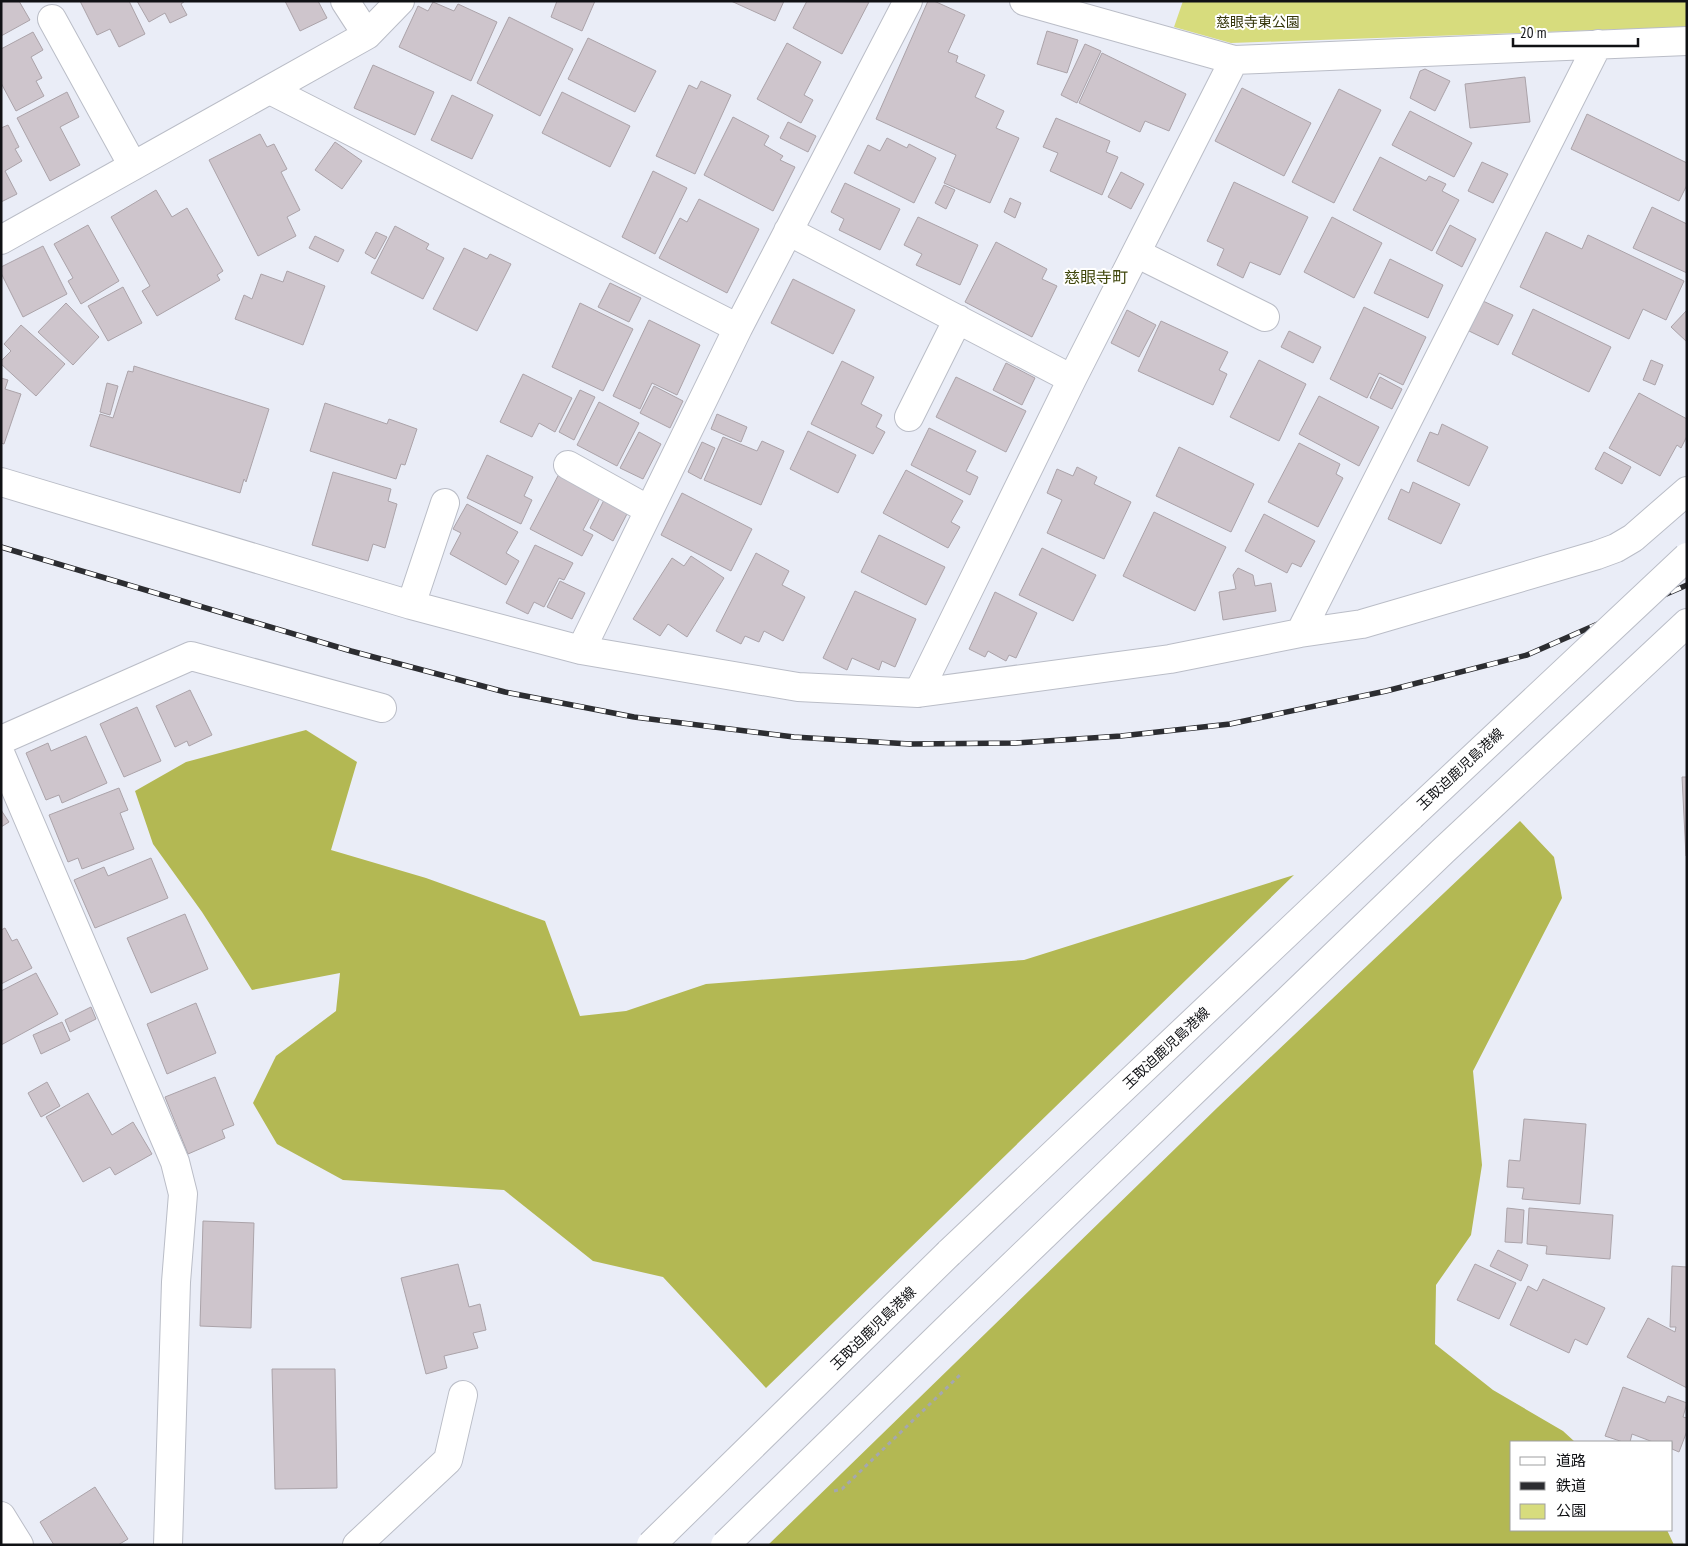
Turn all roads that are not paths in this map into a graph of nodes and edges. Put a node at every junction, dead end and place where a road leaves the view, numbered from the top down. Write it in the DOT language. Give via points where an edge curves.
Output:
graph roads {
  1 [pos="345,1"];
  2 [pos="400,1"];
  3 [pos="908,1"];
  4 [pos="1024,1"];
  5 [pos="52,19"];
  6 [pos="367,35"];
  7 [pos="1687,41"];
  8 [pos="1598,44"];
  9 [pos="1234,60"];
  10 [pos="270,90"];
  11 [pos="133,166"];
  12 [pos="788,231"];
  13 [pos="1,240"];
  14 [pos="1136,252"];
  15 [pos="1264,317"];
  16 [pos="958,320"];
  17 [pos="738,328"];
  18 [pos="1072,379"];
  19 [pos="909,417"];
  20 [pos="568,465"];
  21 [pos="1,482"];
  22 [pos="1687,491"];
  23 [pos="445,503"];
  24 [pos="649,510"];
  25 [pos="1687,557"];
  26 [pos="411,605"];
  27 [pos="1687,623"];
  28 [pos="1300,633"];
  29 [pos="581,650"];
  30 [pos="918,692"];
  31 [pos="382,708"];
  32 [pos="1,740"];
  33 [pos="1,755"];
  34 [pos="463,1395"];
  35 [pos="1,1516"];
  36 [pos="18,1545"];
  37 [pos="168,1545"];
  38 [pos="356,1545"];
  39 [pos="651,1545"];
  40 [pos="725,1545"];
  1 -- 6 [label="street"];
  2 -- 6 [label="street"];
  3 -- 12 [label="street"];
  4 -- 9 [label="street"];
  5 -- 11 [label="street"];
  6 -- 10 [label="street"];
  7 -- 8 [label="street"];
  8 -- 9 [label="street"];
  8 -- 28 [label="street"];
  9 -- 14 [label="street"];
  10 -- 11 [label="street"];
  10 -- 17 [label="street"];
  11 -- 13 [label="street"];
  12 -- 16 [label="street"];
  12 -- 17 [label="street"];
  14 -- 15 [label="street"];
  14 -- 18 [label="street"];
  16 -- 18 [label="street"];
  16 -- 19 [label="street"];
  17 -- 24 [label="street"];
  18 -- 30 [label="street"];
  20 -- 24 [label="street"];
  21 -- 26 [label="street"];
  22 -- 28 [label="street" via="1633,538 1597,555 1362,624"];
  23 -- 26 [label="street"];
  24 -- 29 [label="street"];
  25 -- 39 [label="street, 玉取迫鹿児島港線, bridge" via="949,1253"];
  26 -- 29 [label="street"];
  27 -- 40 [label="street, bridge" via="1443,851"];
  28 -- 30 [label="street" via="1170,659"];
  29 -- 30 [label="street" via="798,687"];
  31 -- 32 [label="street" via="191,656"];
  33 -- 37 [label="street" via="175,1162 183,1194 176,1282"];
  34 -- 38 [label="street" via="448,1460"];
  35 -- 36 [label="street"];
}
